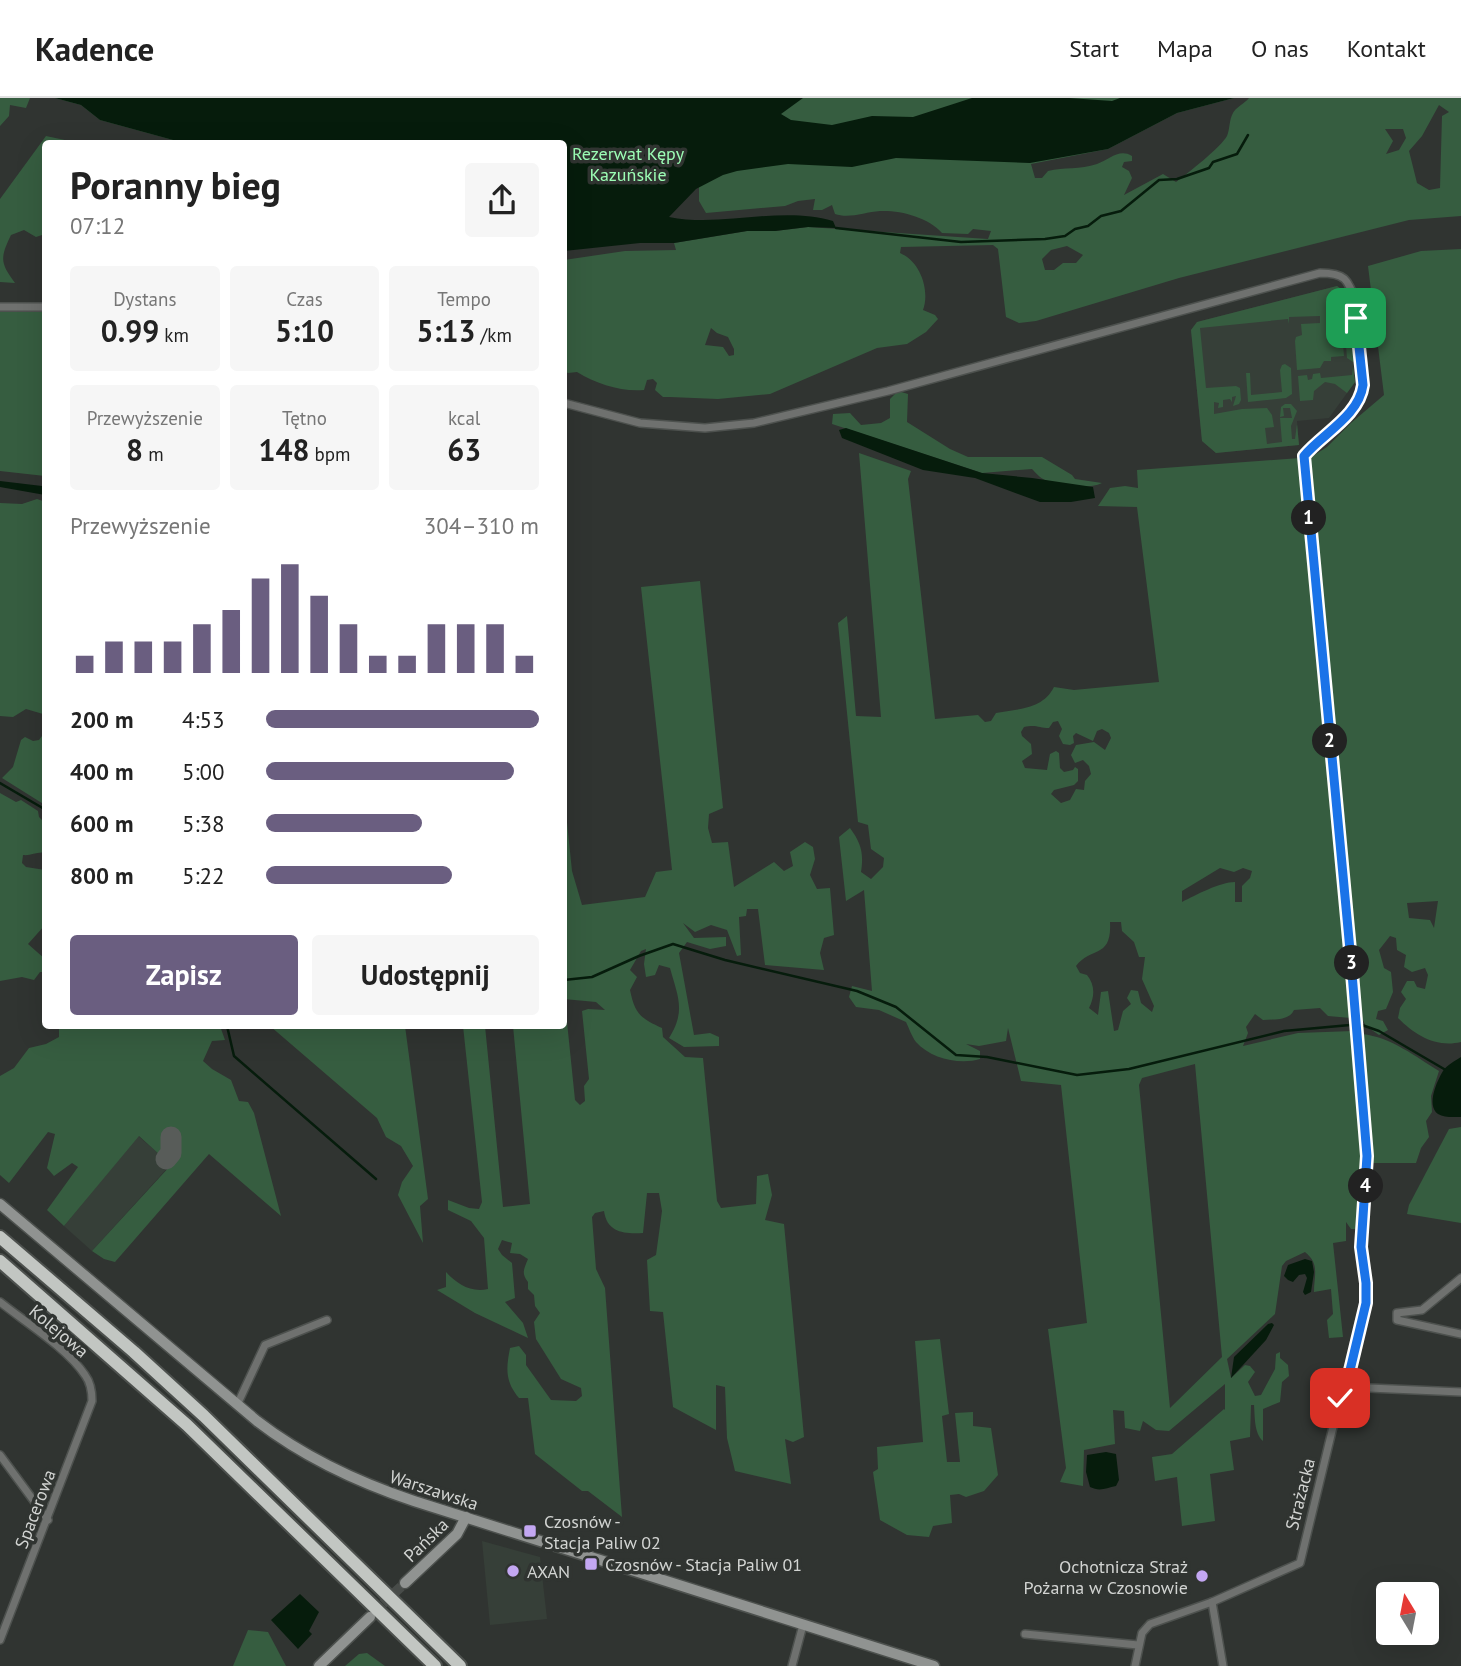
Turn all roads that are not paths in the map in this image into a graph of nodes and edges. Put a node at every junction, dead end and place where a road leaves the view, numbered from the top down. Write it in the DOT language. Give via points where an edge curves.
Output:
graph roads {
  1 [pos="0,307"];
  2 [pos="42,307"];
  3 [pos="567,404"];
  4 [pos="0,1204"];
  5 [pos="0,1237"];
  6 [pos="0,1261"];
  7 [pos="1461,1278"];
  8 [pos="0,1302"];
  9 [pos="327,1320"];
  10 [pos="1461,1334"];
  11 [pos="1346,1387"];
  12 [pos="92,1388"];
  13 [pos="1461,1392"];
  14 [pos="237,1405"];
  15 [pos="0,1455"];
  16 [pos="466,1517"];
  17 [pos="48,1520"];
  18 [pos="405,1583"];
  19 [pos="1212,1602"];
  20 [pos="369,1617"];
  21 [pos="803,1625"];
  22 [pos="1026,1634"];
  23 [pos="0,1640"];
  24 [pos="1138,1645"];
  25 [pos="319,1666"];
  26 [pos="435,1666"];
  27 [pos="460,1666"];
  28 [pos="792,1666"];
  29 [pos="934,1666"];
  30 [pos="1135,1666"];
  31 [pos="1223,1666"];
  1 -- 2 [label="street"];
  3 -- 11 [label="street, Strażacka" via="650,424 705,428 754,423 1320,273 1335,273 1345,279 1355,302 1361,396 1304,456 1367,1156 1361,1247 1366,1303"];
  4 -- 14 [label="street, Warszawska"];
  5 -- 27 [label="highway" via="204,1416"];
  6 -- 26 [label="highway" via="187,1425"];
  7 -- 10 [label="street" via="1433,1303 1397,1314 1397,1320"];
  8 -- 12 [label="street, Kolejowa" via="76,1362"];
  9 -- 14 [label="street" via="265,1345"];
  11 -- 13 [label="street"];
  11 -- 19 [label="street, Strażacka" via="1300,1563"];
  12 -- 17 [label="street, Spacerowa" via="92,1401"];
  14 -- 16 [label="street, Warszawska" via="337,1472"];
  15 -- 17 [label="street"];
  16 -- 18 [label="street, Pańska" via="457,1534"];
  16 -- 21 [label="street, Warszawska"];
  17 -- 23 [label="street, Spacerowa"];
  19 -- 24 [label="street, Strażacka" via="1150,1624"];
  19 -- 31 [label="street"];
  20 -- 25 [label="street"];
  21 -- 28 [label="street"];
  21 -- 29 [label="street, Warszawska"];
  22 -- 24 [label="street"];
  24 -- 30 [label="street"];
}
